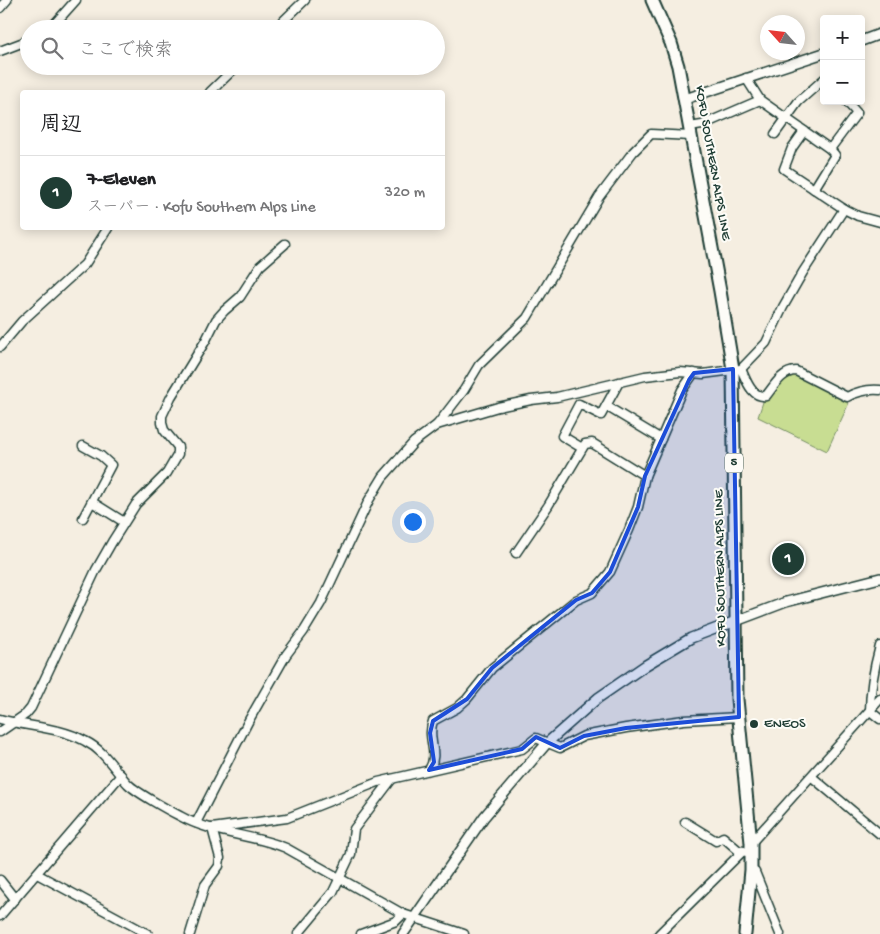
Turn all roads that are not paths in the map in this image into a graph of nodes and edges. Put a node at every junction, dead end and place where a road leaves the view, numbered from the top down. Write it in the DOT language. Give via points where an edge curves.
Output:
graph roads {
  1 [pos="7,0"];
  2 [pos="76,0"];
  3 [pos="305,0"];
  4 [pos="652,0"];
  5 [pos="0,8"];
  6 [pos="58,20"];
  7 [pos="284,20"];
  8 [pos="880,34"];
  9 [pos="865,39"];
  10 [pos="20,43"];
  11 [pos="0,51"];
  12 [pos="820,56"];
  13 [pos="228,75"];
  14 [pos="746,78"];
  15 [pos="820,83"];
  16 [pos="212,90"];
  17 [pos="685,99"];
  18 [pos="760,100"];
  19 [pos="850,105"];
  20 [pos="786,118"];
  21 [pos="804,131"];
  22 [pos="690,132"];
  23 [pos="775,134"];
  24 [pos="830,149"];
  25 [pos="814,189"];
  26 [pos="844,209"];
  27 [pos="880,222"];
  28 [pos="107,230"];
  29 [pos="285,244"];
  30 [pos="0,347"];
  31 [pos="736,369"];
  32 [pos="694,374"];
  33 [pos="619,382"];
  34 [pos="880,390"];
  35 [pos="606,406"];
  36 [pos="437,425"];
  37 [pos="661,439"];
  38 [pos="83,446"];
  39 [pos="582,448"];
  40 [pos="645,476"];
  41 [pos="92,502"];
  42 [pos="83,518"];
  43 [pos="124,522"];
  44 [pos="516,553"];
  45 [pos="880,578"];
  46 [pos="737,621"];
  47 [pos="880,646"];
  48 [pos="880,699"];
  49 [pos="870,711"];
  50 [pos="739,717"];
  51 [pos="0,719"];
  52 [pos="880,719"];
  53 [pos="16,722"];
  54 [pos="0,732"];
  55 [pos="548,743"];
  56 [pos="429,770"];
  57 [pos="121,775"];
  58 [pos="812,777"];
  59 [pos="392,779"];
  60 [pos="685,822"];
  61 [pos="196,823"];
  62 [pos="212,828"];
  63 [pos="880,834"];
  64 [pos="748,849"];
  65 [pos="751,870"];
  66 [pos="37,874"];
  67 [pos="340,879"];
  68 [pos="0,880"];
  69 [pos="15,899"];
  70 [pos="403,914"];
  71 [pos="0,916"];
  72 [pos="414,918"];
  73 [pos="148,934"];
  74 [pos="190,934"];
  75 [pos="298,934"];
  76 [pos="361,934"];
  77 [pos="403,934"];
  78 [pos="464,934"];
  79 [pos="659,934"];
  80 [pos="744,934"];
  81 [pos="780,934"];
  1 -- 5 [label="street"];
  2 -- 6 [label="street"];
  3 -- 7 [label="street"];
  4 -- 17 [label="main road, KOFU SOUTHERN ALPS LINE / 5" via="671,43"];
  8 -- 9 [label="street"];
  10 -- 11 [label="street"];
  12 -- 14 [label="street"];
  13 -- 16 [label="street"];
  14 -- 17 [label="street"];
  14 -- 18 [label="street"];
  15 -- 20 [label="street"];
  17 -- 22 [label="main road, KOFU SOUTHERN ALPS LINE / 5"];
  18 -- 20 [label="street"];
  18 -- 22 [label="street"];
  19 -- 24 [label="street" via="857,113"];
  20 -- 21 [label="street"];
  20 -- 23 [label="street"];
  21 -- 24 [label="street"];
  21 -- 25 [label="street" via="784,168"];
  22 -- 31 [label="main road, KOFU SOUTHERN ALPS LINE / 5"];
  22 -- 36 [label="street" via="651,134 634,152 599,197 526,318 479,365"];
  24 -- 25 [label="street" via="835,155"];
  25 -- 26 [label="street"];
  26 -- 27 [label="street"];
  26 -- 31 [label="street" via="783,307 766,343"];
  28 -- 30 [label="street" via="85,264 28,316"];
  29 -- 43 [label="street" via="260,266 240,297 216,320 171,397 162,423 178,447 178,454 167,473 136,504"];
  31 -- 32 [label="street"];
  31 -- 34 [label="street" via="760,397 766,396 789,371 796,371 847,397 868,389"];
  31 -- 46 [label="main road, KOFU SOUTHERN ALPS LINE / 5"];
  32 -- 33 [label="street" via="680,372"];
  32 -- 37 [label="street" via="682,390"];
  33 -- 35 [label="street"];
  33 -- 36 [label="street" via="498,407"];
  35 -- 37 [label="street"];
  35 -- 39 [label="street" via="600,415 579,404 562,436"];
  36 -- 61 [label="street" via="414,442 383,477 369,500 321,603 286,655 249,720"];
  37 -- 40 [label="street"];
  38 -- 41 [label="street" via="111,465"];
  39 -- 40 [label="street" via="584,444 592,443"];
  39 -- 44 [label="street"];
  40 -- 56 [label="street" via="638,507 610,572 592,593 576,600 492,668 462,703 434,721 430,733 434,762"];
  41 -- 42 [label="street"];
  41 -- 43 [label="street"];
  43 -- 53 [label="street" via="96,570 31,708"];
  45 -- 46 [label="street" via="786,602"];
  46 -- 50 [label="main road, KOFU SOUTHERN ALPS LINE / 5"];
  46 -- 55 [label="street" via="691,638 646,665 598,698"];
  47 -- 49 [label="street" via="871,682"];
  48 -- 49 [label="street"];
  49 -- 52 [label="street"];
  49 -- 58 [label="street"];
  50 -- 55 [label="street" via="626,728 584,736 560,748"];
  50 -- 64 [label="main road, KOFU SOUTHERN ALPS LINE / 5"];
  51 -- 53 [label="street"];
  53 -- 54 [label="street"];
  53 -- 57 [label="street" via="86,741 104,754"];
  55 -- 56 [label="street" via="536,738 522,749"];
  55 -- 72 [label="street" via="484,817"];
  56 -- 59 [label="street"];
  57 -- 61 [label="street" via="129,785"];
  57 -- 66 [label="street"];
  58 -- 63 [label="street"];
  58 -- 64 [label="street"];
  59 -- 62 [label="street" via="287,818"];
  59 -- 67 [label="street" via="354,829 351,854"];
  60 -- 64 [label="street" via="716,841 723,837 738,850"];
  61 -- 62 [label="street"];
  62 -- 67 [label="street" via="286,848"];
  62 -- 74 [label="street" via="219,866 205,886"];
  64 -- 65 [label="main road, KOFU SOUTHERN ALPS LINE / 5"];
  64 -- 79 [label="street"];
  65 -- 80 [label="main road, KOFU SOUTHERN ALPS LINE / 5"];
  65 -- 81 [label="street" via="755,872"];
  66 -- 69 [label="street"];
  66 -- 73 [label="street"];
  67 -- 70 [label="street"];
  67 -- 75 [label="street"];
  68 -- 69 [label="street"];
  69 -- 71 [label="street"];
  70 -- 72 [label="street"];
  70 -- 76 [label="street" via="396,921"];
  72 -- 77 [label="street"];
  72 -- 78 [label="street"];
}
